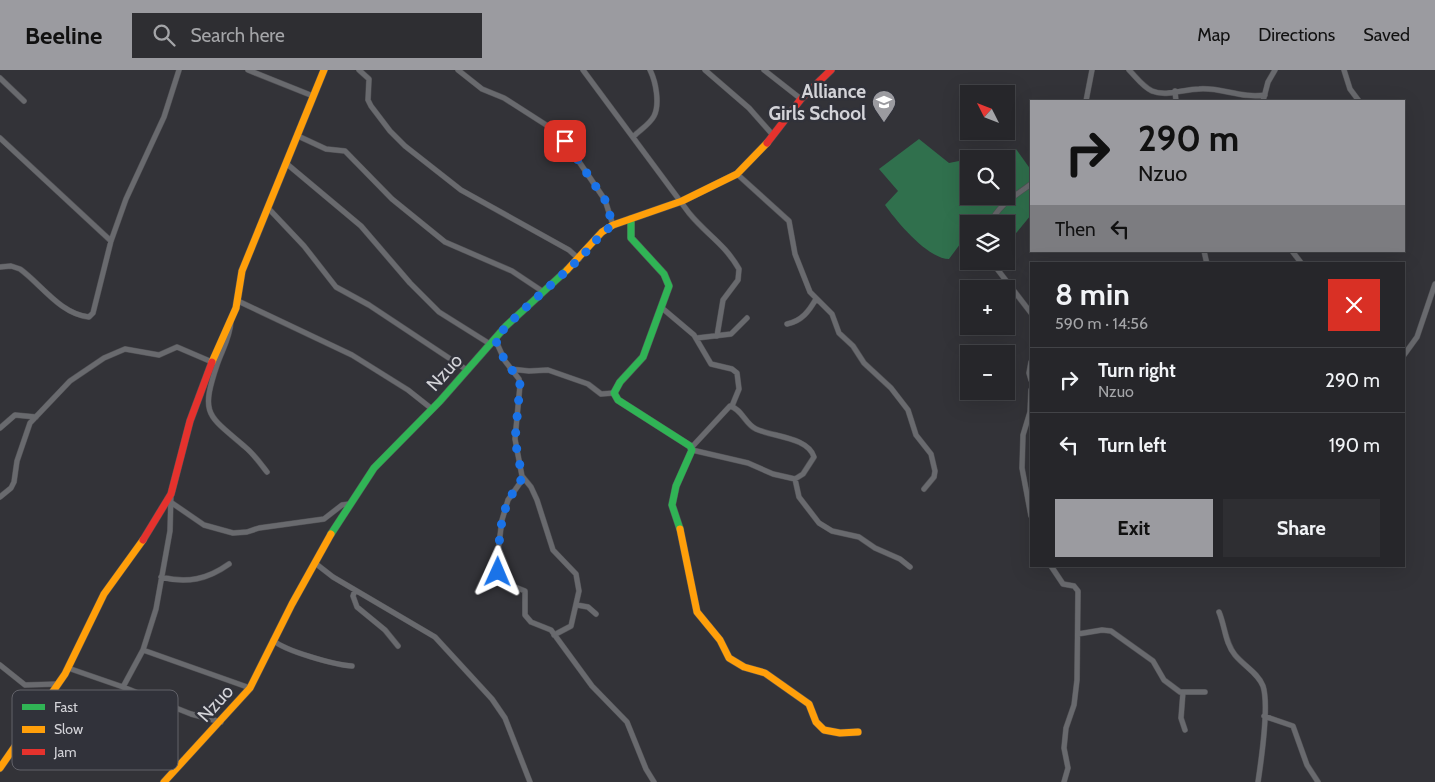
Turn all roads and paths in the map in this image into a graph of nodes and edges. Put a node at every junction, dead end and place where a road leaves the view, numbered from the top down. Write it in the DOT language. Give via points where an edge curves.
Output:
graph roads {
  1 [pos="180,70"];
  2 [pos="248,70"];
  3 [pos="324,70"];
  4 [pos="359,70"];
  5 [pos="458,70"];
  6 [pos="583,70"];
  7 [pos="650,70"];
  8 [pos="705,70"];
  9 [pos="764,70"];
  10 [pos="831,70"];
  11 [pos="1092,70"];
  12 [pos="1129,70"];
  13 [pos="1275,70"];
  14 [pos="1344,70"];
  15 [pos="261,72"];
  16 [pos="0,78"];
  17 [pos="1175,91"];
  18 [pos="1264,95"];
  19 [pos="313,96"];
  20 [pos="801,99"];
  21 [pos="1086,100"];
  22 [pos="1176,100"];
  23 [pos="1263,100"];
  24 [pos="1358,100"];
  25 [pos="24,101"];
  26 [pos="772,134"];
  27 [pos="298,136"];
  28 [pos="634,136"];
  29 [pos="0,138"];
  30 [pos="287,164"];
  31 [pos="737,174"];
  32 [pos="1030,185"];
  33 [pos="682,201"];
  34 [pos="269,209"];
  35 [pos="994,215"];
  36 [pos="632,219"];
  37 [pos="613,225"];
  38 [pos="112,241"];
  39 [pos="1293,252"];
  40 [pos="580,259"];
  41 [pos="1300,262"];
  42 [pos="0,267"];
  43 [pos="998,270"];
  44 [pos="1435,284"];
  45 [pos="542,291"];
  46 [pos="816,299"];
  47 [pos="238,302"];
  48 [pos="662,308"];
  49 [pos="1030,312"];
  50 [pos="747,318"];
  51 [pos="231,321"];
  52 [pos="787,324"];
  53 [pos="717,336"];
  54 [pos="697,338"];
  55 [pos="492,341"];
  56 [pos="1405,354"];
  57 [pos="212,362"];
  58 [pos="510,369"];
  59 [pos="468,370"];
  60 [pos="614,393"];
  61 [pos="732,406"];
  62 [pos="432,409"];
  63 [pos="1030,412"];
  64 [pos="36,417"];
  65 [pos="0,428"];
  66 [pos="691,449"];
  67 [pos="267,472"];
  68 [pos="522,476"];
  69 [pos="794,478"];
  70 [pos="924,489"];
  71 [pos="172,494"];
  72 [pos="0,497"];
  73 [pos="172,504"];
  74 [pos="350,504"];
  75 [pos="1030,511"];
  76 [pos="314,563"];
  77 [pos="229,564"];
  78 [pos="910,567"];
  79 [pos="1053,567"];
  80 [pos="161,577"];
  81 [pos="355,590"];
  82 [pos="577,605"];
  83 [pos="1219,612"];
  84 [pos="596,614"];
  85 [pos="1078,634"];
  86 [pos="554,635"];
  87 [pos="273,640"];
  88 [pos="398,646"];
  89 [pos="143,650"];
  90 [pos="0,666"];
  91 [pos="352,666"];
  92 [pos="68,668"];
  93 [pos="58,684"];
  94 [pos="123,687"];
  95 [pos="250,688"];
  96 [pos="54,690"];
  97 [pos="131,690"];
  98 [pos="1183,692"];
  99 [pos="1205,692"];
  100 [pos="178,709"];
  101 [pos="1264,716"];
  102 [pos="221,722"];
  103 [pos="1185,730"];
  104 [pos="858,732"];
  105 [pos="12,751"];
  106 [pos="178,767"];
  107 [pos="0,768"];
  108 [pos="175,770"];
  109 [pos="164,782"];
  110 [pos="530,782"];
  111 [pos="654,782"];
  112 [pos="1064,782"];
  113 [pos="1258,782"];
  114 [pos="1318,782"];
  1 -- 38 [label="street" via="164,117 126,198"];
  2 -- 15 [label="street"];
  3 -- 19 [label="street"];
  4 -- 40 [label="street" via="369,79 368,100 371,106 399,140 461,190"];
  5 -- 37 [label="street" via="482,89 504,98 554,130 565,141 605,200"];
  6 -- 28 [label="street"];
  7 -- 28 [label="street" via="656,92 656,110"];
  8 -- 26 [label="street" via="749,108"];
  9 -- 20 [label="street"];
  10 -- 20 [label="street, Nzuo"];
  11 -- 21 [label="street"];
  12 -- 17 [label="street" via="1152,91"];
  13 -- 18 [label="street"];
  14 -- 24 [label="street" via="1350,89"];
  15 -- 19 [label="street"];
  16 -- 25 [label="street"];
  17 -- 18 [label="street" via="1200,88 1248,97"];
  17 -- 22 [label="street"];
  18 -- 23 [label="street"];
  19 -- 27 [label="street"];
  20 -- 26 [label="street, Nzuo"];
  26 -- 31 [label="street, Nzuo" via="757,155"];
  27 -- 30 [label="street"];
  27 -- 45 [label="street" via="326,149 345,151 392,199 445,242 512,271"];
  28 -- 33 [label="street"];
  29 -- 38 [label="street"];
  30 -- 34 [label="street"];
  30 -- 55 [label="street" via="361,226 439,312"];
  31 -- 33 [label="street, Nzuo"];
  31 -- 46 [label="street" via="789,221 802,275"];
  32 -- 35 [label="street"];
  33 -- 36 [label="street, Nzuo"];
  33 -- 53 [label="street" via="698,223 725,247 740,269 738,280 723,300"];
  34 -- 47 [label="street" via="242,271"];
  34 -- 59 [label="street" via="336,287"];
  36 -- 37 [label="street, Nzuo"];
  36 -- 48 [label="street" via="631,238 668,280"];
  37 -- 40 [label="street, Nzuo" via="599,235"];
  38 -- 42 [label="street" via="96,307 89,317 59,303 20,269"];
  39 -- 41 [label="street"];
  40 -- 45 [label="street, Nzuo"];
  43 -- 49 [label="street"];
  44 -- 56 [label="street" via="1417,338"];
  45 -- 55 [label="street, Nzuo"];
  46 -- 52 [label="street" via="803,317"];
  46 -- 70 [label="street" via="832,314 839,332 864,363 891,388 908,410 916,434 931,454 934,477"];
  47 -- 51 [label="street"];
  47 -- 62 [label="street" via="352,355"];
  48 -- 54 [label="street"];
  48 -- 60 [label="street" via="644,357"];
  50 -- 53 [label="street" via="731,334"];
  51 -- 57 [label="street"];
  51 -- 67 [label="street" via="208,397 208,408 214,421 246,447"];
  53 -- 54 [label="street"];
  54 -- 61 [label="street" via="710,364 737,373 739,389"];
  55 -- 58 [label="street"];
  55 -- 59 [label="street, Nzuo"];
  57 -- 64 [label="street" via="176,347 159,355 126,349 82,371"];
  57 -- 71 [label="street" via="190,421"];
  58 -- 60 [label="street" via="548,370 588,384 601,394"];
  58 -- 68 [label="street" via="520,385 515,440"];
  59 -- 62 [label="street, Nzuo"];
  60 -- 66 [label="street" via="618,400"];
  61 -- 66 [label="street"];
  61 -- 69 [label="street" via="758,430 789,438 810,449 813,459 798,478"];
  62 -- 74 [label="street, Nzuo" via="374,468"];
  63 -- 75 [label="street" via="1023,435 1022,468"];
  64 -- 65 [label="street" via="15,415"];
  64 -- 72 [label="street" via="25,434 14,482"];
  66 -- 69 [label="street"];
  66 -- 104 [label="street" via="672,505 697,612 720,640 729,658 744,667 765,673 809,704 816,722 824,730 840,734"];
  68 -- 82 [label="street" via="534,493 553,550 576,574"];
  68 -- 86 [label="street" via="504,513 496,567 510,585 525,591 524,612 527,618 535,625 548,628"];
  69 -- 78 [label="street" via="799,497 819,523 832,531 859,537"];
  71 -- 73 [label="street"];
  71 -- 92 [label="street" via="152,530 104,594"];
  73 -- 74 [label="street" via="204,525 233,532 324,519 342,505"];
  73 -- 80 [label="street"];
  74 -- 76 [label="street, Nzuo"];
  76 -- 81 [label="street"];
  76 -- 87 [label="street, Nzuo"];
  77 -- 80 [label="street" via="197,580"];
  79 -- 85 [label="street" via="1062,584 1074,586 1078,591"];
  80 -- 89 [label="street" via="156,609"];
  81 -- 88 [label="street" via="353,596 357,606"];
  81 -- 110 [label="street" via="435,637 492,698 505,718"];
  82 -- 84 [label="street" via="588,607"];
  82 -- 86 [label="street" via="571,626"];
  83 -- 101 [label="street" via="1232,650 1263,686"];
  85 -- 98 [label="street" via="1102,630 1115,634 1153,661 1164,680"];
  85 -- 112 [label="street" via="1078,680 1066,728 1064,748 1068,768"];
  86 -- 111 [label="street" via="592,686 627,722"];
  87 -- 91 [label="street" via="294,651"];
  87 -- 95 [label="street, Nzuo"];
  89 -- 94 [label="street"];
  89 -- 95 [label="street"];
  90 -- 93 [label="street" via="25,685"];
  92 -- 93 [label="street"];
  92 -- 94 [label="street"];
  93 -- 96 [label="street"];
  94 -- 97 [label="street"];
  95 -- 102 [label="street, Nzuo"];
  98 -- 99 [label="street"];
  98 -- 103 [label="street" via="1181,718"];
  100 -- 102 [label="street"];
  101 -- 113 [label="street"];
  101 -- 114 [label="street" via="1292,726"];
  102 -- 106 [label="street, Nzuo"];
  105 -- 107 [label="street"];
  108 -- 109 [label="street, Nzuo"];
}
